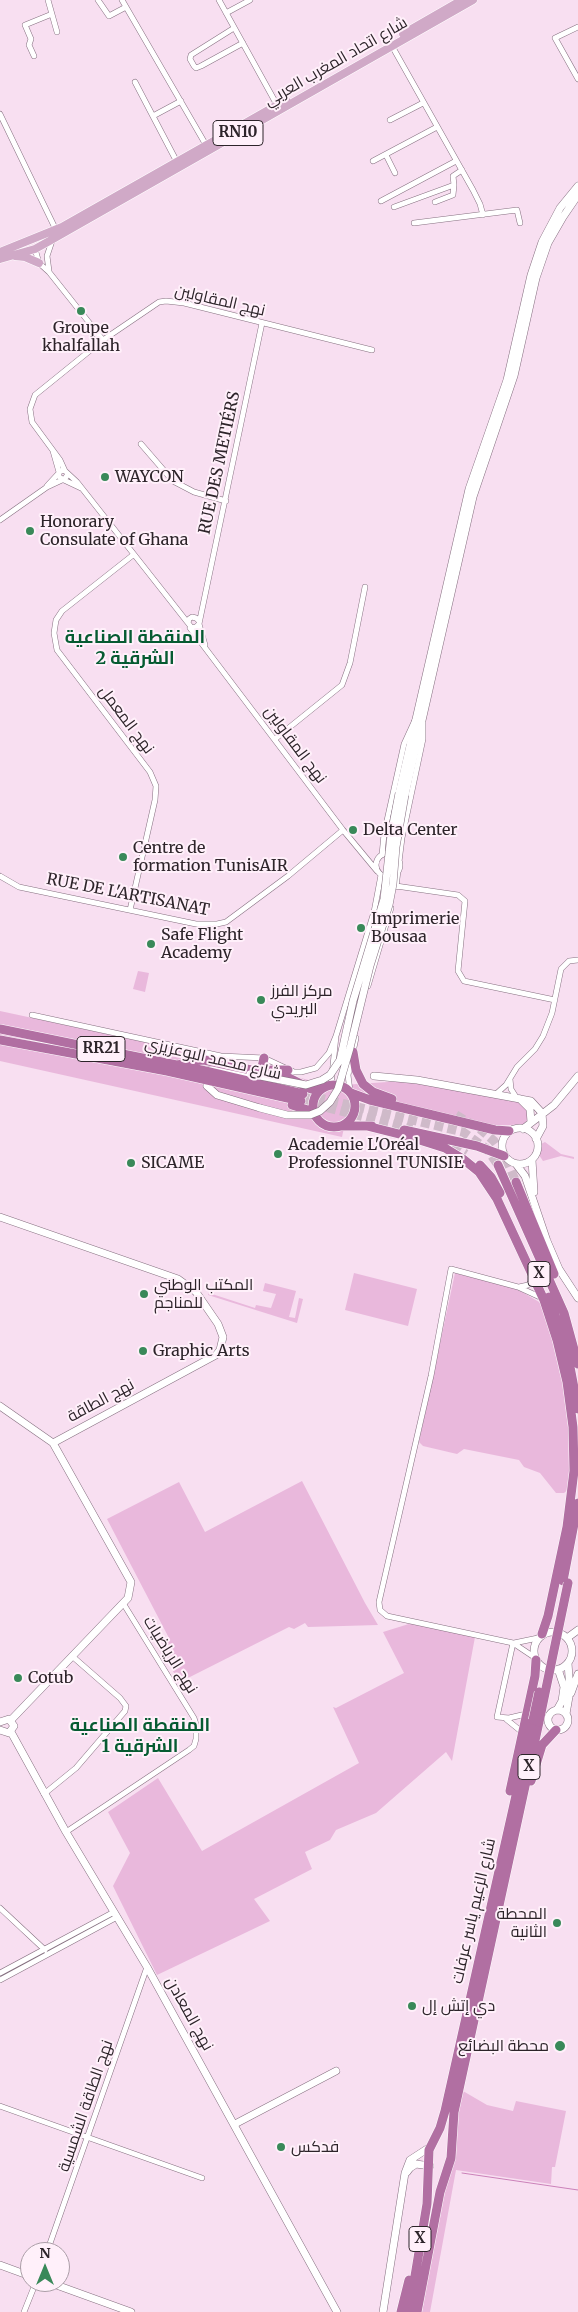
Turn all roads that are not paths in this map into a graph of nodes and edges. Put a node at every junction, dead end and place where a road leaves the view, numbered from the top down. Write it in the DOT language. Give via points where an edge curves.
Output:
graph roads {
  1 [pos="48,0"];
  2 [pos="98,0"];
  3 [pos="122,0"];
  4 [pos="219,0"];
  5 [pos="250,0"];
  6 [pos="462,0"];
  7 [pos="473,0"];
  8 [pos="126,7"];
  9 [pos="226,13"];
  10 [pos="52,14"];
  11 [pos="578,27"];
  12 [pos="234,28"];
  13 [pos="57,32"];
  14 [pos="242,42"];
  15 [pos="392,46"];
  16 [pos="34,56"];
  17 [pos="578,79"];
  18 [pos="135,82"];
  19 [pos="296,97"];
  20 [pos="181,101"];
  21 [pos="423,103"];
  22 [pos="277,105"];
  23 [pos="0,114"];
  24 [pos="153,116"];
  25 [pos="390,120"];
  26 [pos="436,127"];
  27 [pos="206,145"];
  28 [pos="386,155"];
  29 [pos="373,161"];
  30 [pos="456,161"];
  31 [pos="178,164"];
  32 [pos="462,170"];
  33 [pos="395,173"];
  34 [pos="454,185"];
  35 [pos="578,186"];
  36 [pos="578,196"];
  37 [pos="381,201"];
  38 [pos="435,202"];
  39 [pos="394,206"];
  40 [pos="482,215"];
  41 [pos="414,223"];
  42 [pos="520,224"];
  43 [pos="56,230"];
  44 [pos="53,239"];
  45 [pos="35,249"];
  46 [pos="0,252"];
  47 [pos="4,258"];
  48 [pos="39,263"];
  49 [pos="49,272"];
  50 [pos="262,323"];
  51 [pos="104,340"];
  52 [pos="372,350"];
  53 [pos="141,444"];
  54 [pos="53,451"];
  55 [pos="66,472"];
  56 [pos="58,473"];
  57 [pos="63,480"];
  58 [pos="47,487"];
  59 [pos="81,488"];
  60 [pos="226,501"];
  61 [pos="0,520"];
  62 [pos="133,555"];
  63 [pos="365,587"];
  64 [pos="202,609"];
  65 [pos="177,611"];
  66 [pos="193,617"];
  67 [pos="199,622"];
  68 [pos="189,625"];
  69 [pos="207,650"];
  70 [pos="420,719"];
  71 [pos="275,738"];
  72 [pos="402,794"];
  73 [pos="343,830"];
  74 [pos="363,855"];
  75 [pos="381,856"];
  76 [pos="399,862"];
  77 [pos="398,871"];
  78 [pos="379,873"];
  79 [pos="0,876"];
  80 [pos="396,886"];
  81 [pos="130,910"];
  82 [pos="578,960"];
  83 [pos="555,1000"];
  84 [pos="32,1015"];
  85 [pos="0,1029"];
  86 [pos="336,1036"];
  87 [pos="0,1040"];
  88 [pos="353,1052"];
  89 [pos="264,1058"];
  90 [pos="178,1065"];
  91 [pos="202,1070"];
  92 [pos="288,1070"];
  93 [pos="166,1071"];
  94 [pos="262,1072"];
  95 [pos="374,1076"];
  96 [pos="578,1076"];
  97 [pos="510,1079"];
  98 [pos="207,1086"];
  99 [pos="327,1086"];
  100 [pos="351,1092"];
  101 [pos="496,1094"];
  102 [pos="516,1097"];
  103 [pos="314,1112"];
  104 [pos="542,1113"];
  105 [pos="456,1115"];
  106 [pos="531,1122"];
  107 [pos="342,1126"];
  108 [pos="368,1126"];
  109 [pos="523,1129"];
  110 [pos="509,1131"];
  111 [pos="536,1139"];
  112 [pos="466,1154"];
  113 [pos="504,1156"];
  114 [pos="532,1160"];
  115 [pos="516,1164"];
  116 [pos="498,1165"];
  117 [pos="516,1182"];
  118 [pos="534,1198"];
  119 [pos="0,1217"];
  120 [pos="535,1278"];
  121 [pos="518,1287"];
  122 [pos="575,1291"];
  123 [pos="578,1298"];
  124 [pos="544,1300"];
  125 [pos="578,1346"];
  126 [pos="578,1364"];
  127 [pos="0,1406"];
  128 [pos="578,1409"];
  129 [pos="53,1443"];
  130 [pos="578,1503"];
  131 [pos="578,1533"];
  132 [pos="566,1582"];
  133 [pos="123,1603"];
  134 [pos="578,1630"];
  135 [pos="540,1636"];
  136 [pos="568,1638"];
  137 [pos="578,1641"];
  138 [pos="513,1643"];
  139 [pos="572,1647"];
  140 [pos="72,1656"];
  141 [pos="535,1658"];
  142 [pos="568,1663"];
  143 [pos="558,1669"];
  144 [pos="578,1674"];
  145 [pos="570,1695"];
  146 [pos="557,1710"];
  147 [pos="566,1714"];
  148 [pos="4,1718"];
  149 [pos="503,1718"];
  150 [pos="533,1719"];
  151 [pos="0,1730"];
  152 [pos="556,1730"];
  153 [pos="11,1732"];
  154 [pos="522,1732"];
  155 [pos="44,1794"];
  156 [pos="518,1811"];
  157 [pos="66,1832"];
  158 [pos="506,1837"];
  159 [pos="0,1908"];
  160 [pos="116,1915"];
  161 [pos="46,1951"];
  162 [pos="147,1967"];
  163 [pos="0,1973"];
  164 [pos="0,1980"];
  165 [pos="336,2071"];
  166 [pos="0,2106"];
  167 [pos="235,2124"];
  168 [pos="88,2138"];
  169 [pos="430,2146"];
  170 [pos="430,2166"];
  171 [pos="202,2178"];
  172 [pos="404,2180"];
  173 [pos="419,2241"];
  174 [pos="51,2242"];
  175 [pos="0,2265"];
  176 [pos="425,2271"];
  177 [pos="20,2272"];
  178 [pos="70,2290"];
  179 [pos="32,2292"];
  180 [pos="24,2312"];
  181 [pos="131,2312"];
  182 [pos="337,2312"];
  183 [pos="384,2312"];
  184 [pos="401,2312"];
  185 [pos="409,2312"];
  186 [pos="417,2312"];
  187 [pos="422,2312"];
  1 -- 10 [label="street"];
  2 -- 8 [label="street" via="109,16"];
  3 -- 8 [label="street"];
  4 -- 9 [label="street"];
  5 -- 9 [label="street"];
  6 -- 19 [label="main road, شارع اتحاد المغرب العربي / RN10"];
  7 -- 15 [label="main road, شارع اتحاد المغرب العربي / RN10"];
  8 -- 20 [label="street"];
  9 -- 12 [label="street"];
  10 -- 13 [label="street"];
  10 -- 16 [label="street" via="25,25"];
  11 -- 17 [label="street" via="555,38"];
  12 -- 14 [label="street"];
  12 -- 14 [label="street" via="191,55 194,66 201,66"];
  14 -- 22 [label="street"];
  15 -- 19 [label="main road, شارع اتحاد المغرب العربي / RN10"];
  15 -- 21 [label="street"];
  18 -- 24 [label="street"];
  19 -- 22 [label="main road, شارع اتحاد المغرب العربي / RN10"];
  19 -- 31 [label="main road, شارع اتحاد المغرب العربي / RN10"];
  20 -- 24 [label="street"];
  20 -- 27 [label="street"];
  21 -- 25 [label="street"];
  21 -- 26 [label="street"];
  22 -- 27 [label="main road, شارع اتحاد المغرب العربي / RN10"];
  23 -- 43 [label="street"];
  24 -- 31 [label="street"];
  26 -- 28 [label="street"];
  26 -- 30 [label="street"];
  27 -- 31 [label="main road, شارع اتحاد المغرب العربي / RN10"];
  28 -- 29 [label="street"];
  28 -- 33 [label="street"];
  30 -- 32 [label="street"];
  30 -- 37 [label="street"];
  31 -- 43 [label="main road, شارع اتحاد المغرب العربي / RN10"];
  31 -- 44 [label="main road, شارع اتحاد المغرب العربي / RN10"];
  32 -- 34 [label="street" via="453,175"];
  32 -- 40 [label="street" via="480,204"];
  34 -- 38 [label="street" via="453,194"];
  34 -- 39 [label="street"];
  35 -- 70 [label="street" via="560,208 536,256 507,380 469,489"];
  36 -- 70 [label="street" via="548,243 536,278 514,376 473,498"];
  40 -- 41 [label="street"];
  40 -- 42 [label="street" via="517,210"];
  43 -- 45 [label="main road"];
  43 -- 46 [label="main road, شارع اتحاد المغرب العربي / RN10"];
  44 -- 45 [label="main road, شارع اتحاد المغرب العربي / RN10"];
  44 -- 49 [label="street" via="47,256"];
  45 -- 47 [label="main road, شارع اتحاد المغرب العربي / RN10"];
  45 -- 48 [label="street"];
  47 -- 48 [label="main road" via="25,257"];
  48 -- 49 [label="street"];
  49 -- 51 [label="street"];
  50 -- 51 [label="street, نهج المقاولين" via="166,301"];
  50 -- 52 [label="street, نهج المقاولين"];
  50 -- 60 [label="street, RUE DES METIÉRS"];
  51 -- 54 [label="street, نهج المقاولين" via="37,392 31,402 32,422"];
  53 -- 60 [label="street" via="173,481 194,492"];
  54 -- 55 [label="street, نهج المقاولين"];
  54 -- 56 [label="street, نهج المقاولين"];
  55 -- 56 [label="street"];
  55 -- 57 [label="street"];
  55 -- 59 [label="street, نهج المقاولين"];
  56 -- 57 [label="street, نهج المقاولين"];
  56 -- 58 [label="street"];
  57 -- 58 [label="street"];
  57 -- 59 [label="street, نهج المقاولين"];
  58 -- 61 [label="street"];
  59 -- 62 [label="street, نهج المقاولين"];
  60 -- 64 [label="street, RUE DES METIÉRS"];
  62 -- 65 [label="street, نهج المقاولين"];
  62 -- 81 [label="street, نهج المعمل" via="62,611 56,620 54,633 57,650 150,772 156,786 156,800"];
  63 -- 71 [label="street" via="350,663 342,685"];
  64 -- 66 [label="street"];
  64 -- 67 [label="street, RUE DES METIÉRS"];
  65 -- 66 [label="street"];
  65 -- 68 [label="street, نهج المقاولين"];
  66 -- 67 [label="street"];
  66 -- 68 [label="street" via="188,619"];
  67 -- 68 [label="street" via="194,628"];
  67 -- 69 [label="street, نهج المقاولين"];
  68 -- 69 [label="street, نهج المقاولين"];
  69 -- 71 [label="street, نهج المقاولين"];
  70 -- 72 [label="street"];
  70 -- 75 [label="street" via="411,726 404,744"];
  70 -- 76 [label="street" via="423,739"];
  71 -- 73 [label="street, نهج المقاولين"];
  72 -- 91 [label="street, bridge" via="391,835 384,899 353,1001 339,1062 330,1075 306,1085 226,1070"];
  72 -- 98 [label="street, bridge" via="389,905 348,1056 338,1089 330,1102 310,1115 287,1115 217,1095"];
  73 -- 74 [label="street, نهج المقاولين"];
  73 -- 81 [label="street, RUE DE L'ARTISANAT" via="226,922 196,924"];
  74 -- 75 [label="street"];
  74 -- 78 [label="street, نهج المقاولين"];
  75 -- 76 [label="street" via="392,854"];
  75 -- 78 [label="street" via="376,864"];
  76 -- 77 [label="street"];
  77 -- 78 [label="street" via="390,877"];
  77 -- 80 [label="street"];
  78 -- 86 [label="street" via="374,912"];
  79 -- 81 [label="street, RUE DE L'ARTISANAT" via="19,887"];
  80 -- 83 [label="street" via="458,895 465,901 458,971 464,981"];
  80 -- 88 [label="street" via="364,999"];
  82 -- 83 [label="street" via="569,961 561,969"];
  83 -- 97 [label="street" via="544,1036"];
  84 -- 89 [label="street" via="221,1056"];
  85 -- 90 [label="highway, شارع محمد البوعزيزي / RR21"];
  86 -- 92 [label="street" via="329,1053 316,1068 301,1072"];
  86 -- 99 [label="street"];
  87 -- 93 [label="highway, شارع محمد البوعزيزي / RR21"];
  88 -- 100 [label="street" via="348,1075"];
  88 -- 105 [label="highway" via="359,1078 373,1092"];
  89 -- 92 [label="street"];
  89 -- 94 [label="highway"];
  90 -- 91 [label="highway, شارع محمد البوعزيزي / RR21"];
  90 -- 94 [label="highway" via="204,1060"];
  91 -- 93 [label="highway, شارع محمد البوعزيزي / RR21" via="302,1098"];
  92 -- 94 [label="highway"];
  93 -- 98 [label="highway, شارع محمد البوعزيزي"];
  94 -- 99 [label="highway" via="289,1078 311,1089"];
  95 -- 101 [label="street"];
  96 -- 104 [label="street" via="560,1099"];
  97 -- 101 [label="street"];
  97 -- 102 [label="street" via="510,1089"];
  98 -- 103 [label="highway, شارع محمد البوعزيزي"];
  99 -- 100 [label="highway" via="339,1085"];
  99 -- 103 [label="highway" via="314,1099"];
  100 -- 107 [label="highway" via="355,1112"];
  100 -- 110 [label="highway" via="370,1100"];
  101 -- 102 [label="street"];
  102 -- 104 [label="street" via="531,1101"];
  102 -- 106 [label="street" via="530,1109"];
  103 -- 107 [label="highway" via="325,1125"];
  104 -- 106 [label="street"];
  104 -- 111 [label="street" via="543,1126"];
  106 -- 109 [label="street"];
  107 -- 108 [label="highway"];
  108 -- 113 [label="highway" via="426,1134"];
  108 -- 120 [label="highway" via="445,1148 471,1165 497,1199"];
  109 -- 110 [label="street"];
  109 -- 111 [label="street"];
  110 -- 113 [label="street" via="502,1143"];
  111 -- 114 [label="street" via="537,1152"];
  112 -- 128 [label="highway, X" via="497,1186 545,1287 565,1345"];
  113 -- 115 [label="street"];
  114 -- 115 [label="street"];
  114 -- 118 [label="street"];
  115 -- 118 [label="street"];
  116 -- 126 [label="highway, X" via="564,1313"];
  117 -- 125 [label="highway" via="565,1301"];
  118 -- 122 [label="street" via="552,1255"];
  119 -- 129 [label="street, نهج الطاقة" via="178,1279 196,1292 223,1337 216,1355"];
  120 -- 121 [label="street" via="528,1285"];
  120 -- 124 [label="highway"];
  121 -- 124 [label="street"];
  121 -- 138 [label="street" via="451,1269 379,1602 380,1610 386,1616"];
  122 -- 123 [label="street"];
  124 -- 135 [label="highway" via="568,1382 574,1471 567,1526 548,1616"];
  127 -- 129 [label="street"];
  129 -- 133 [label="street" via="129,1575 131,1588"];
  130 -- 132 [label="highway"];
  131 -- 132 [label="highway"];
  132 -- 150 [label="highway, bridge"];
  133 -- 140 [label="street"];
  133 -- 157 [label="street, نهج الرياضيات" via="194,1718 196,1739 189,1750"];
  134 -- 136 [label="street"];
  135 -- 136 [label="street" via="556,1631"];
  135 -- 138 [label="street"];
  135 -- 141 [label="street" via="534,1647"];
  136 -- 139 [label="street"];
  137 -- 139 [label="street"];
  138 -- 141 [label="street"];
  138 -- 149 [label="street" via="497,1717"];
  139 -- 142 [label="street"];
  140 -- 148 [label="street"];
  140 -- 155 [label="street" via="120,1698 126,1706 125,1711 76,1768"];
  141 -- 143 [label="street" via="544,1668"];
  141 -- 150 [label="highway"];
  142 -- 143 [label="street"];
  142 -- 145 [label="street"];
  143 -- 146 [label="street" via="564,1687"];
  144 -- 145 [label="street"];
  145 -- 147 [label="street"];
  146 -- 147 [label="street"];
  146 -- 152 [label="street" via="550,1713 548,1720"];
  147 -- 152 [label="street" via="567,1726"];
  148 -- 153 [label="street" via="14,1726"];
  149 -- 150 [label="street"];
  149 -- 154 [label="street"];
  150 -- 154 [label="highway"];
  150 -- 156 [label="highway, شارع الزعيم ياسر عرفات / X"];
  150 -- 158 [label="highway, شارع الزعيم ياسر عرفات"];
  151 -- 153 [label="street"];
  152 -- 156 [label="highway" via="542,1744 527,1796"];
  153 -- 155 [label="street, نهج المعادن"];
  154 -- 158 [label="highway" via="504,1823"];
  155 -- 157 [label="street, نهج المعادن"];
  156 -- 176 [label="highway, شارع الزعيم ياسر عرفات / X" via="454,2112 452,2152 440,2192"];
  157 -- 160 [label="street, نهج المعادن"];
  158 -- 169 [label="highway, شارع الزعيم ياسر عرفات" via="445,2111"];
  159 -- 161 [label="street"];
  160 -- 161 [label="street"];
  160 -- 162 [label="street, نهج المعادن"];
  161 -- 163 [label="street"];
  161 -- 164 [label="street"];
  162 -- 167 [label="street, نهج المعادن"];
  162 -- 168 [label="street, نهج الطاقة الشمسية"];
  165 -- 167 [label="street"];
  166 -- 168 [label="street"];
  167 -- 182 [label="street, نهج المعادن"];
  168 -- 171 [label="street"];
  168 -- 174 [label="street, نهج الطاقة الشمسية"];
  169 -- 170 [label="highway, شارع الزعيم ياسر عرفات"];
  169 -- 172 [label="street" via="410,2160"];
  170 -- 172 [label="street" via="413,2166"];
  170 -- 173 [label="highway, شارع الزعيم ياسر عرفات / X" via="427,2204"];
  172 -- 183 [label="street"];
  173 -- 184 [label="highway, X"];
  173 -- 185 [label="highway, شارع الزعيم ياسر عرفات / X"];
  175 -- 177 [label="street"];
  176 -- 186 [label="highway, شارع الزعيم ياسر عرفات / X"];
  176 -- 187 [label="highway, X"];
  178 -- 181 [label="street"];
  179 -- 180 [label="street"];
}
